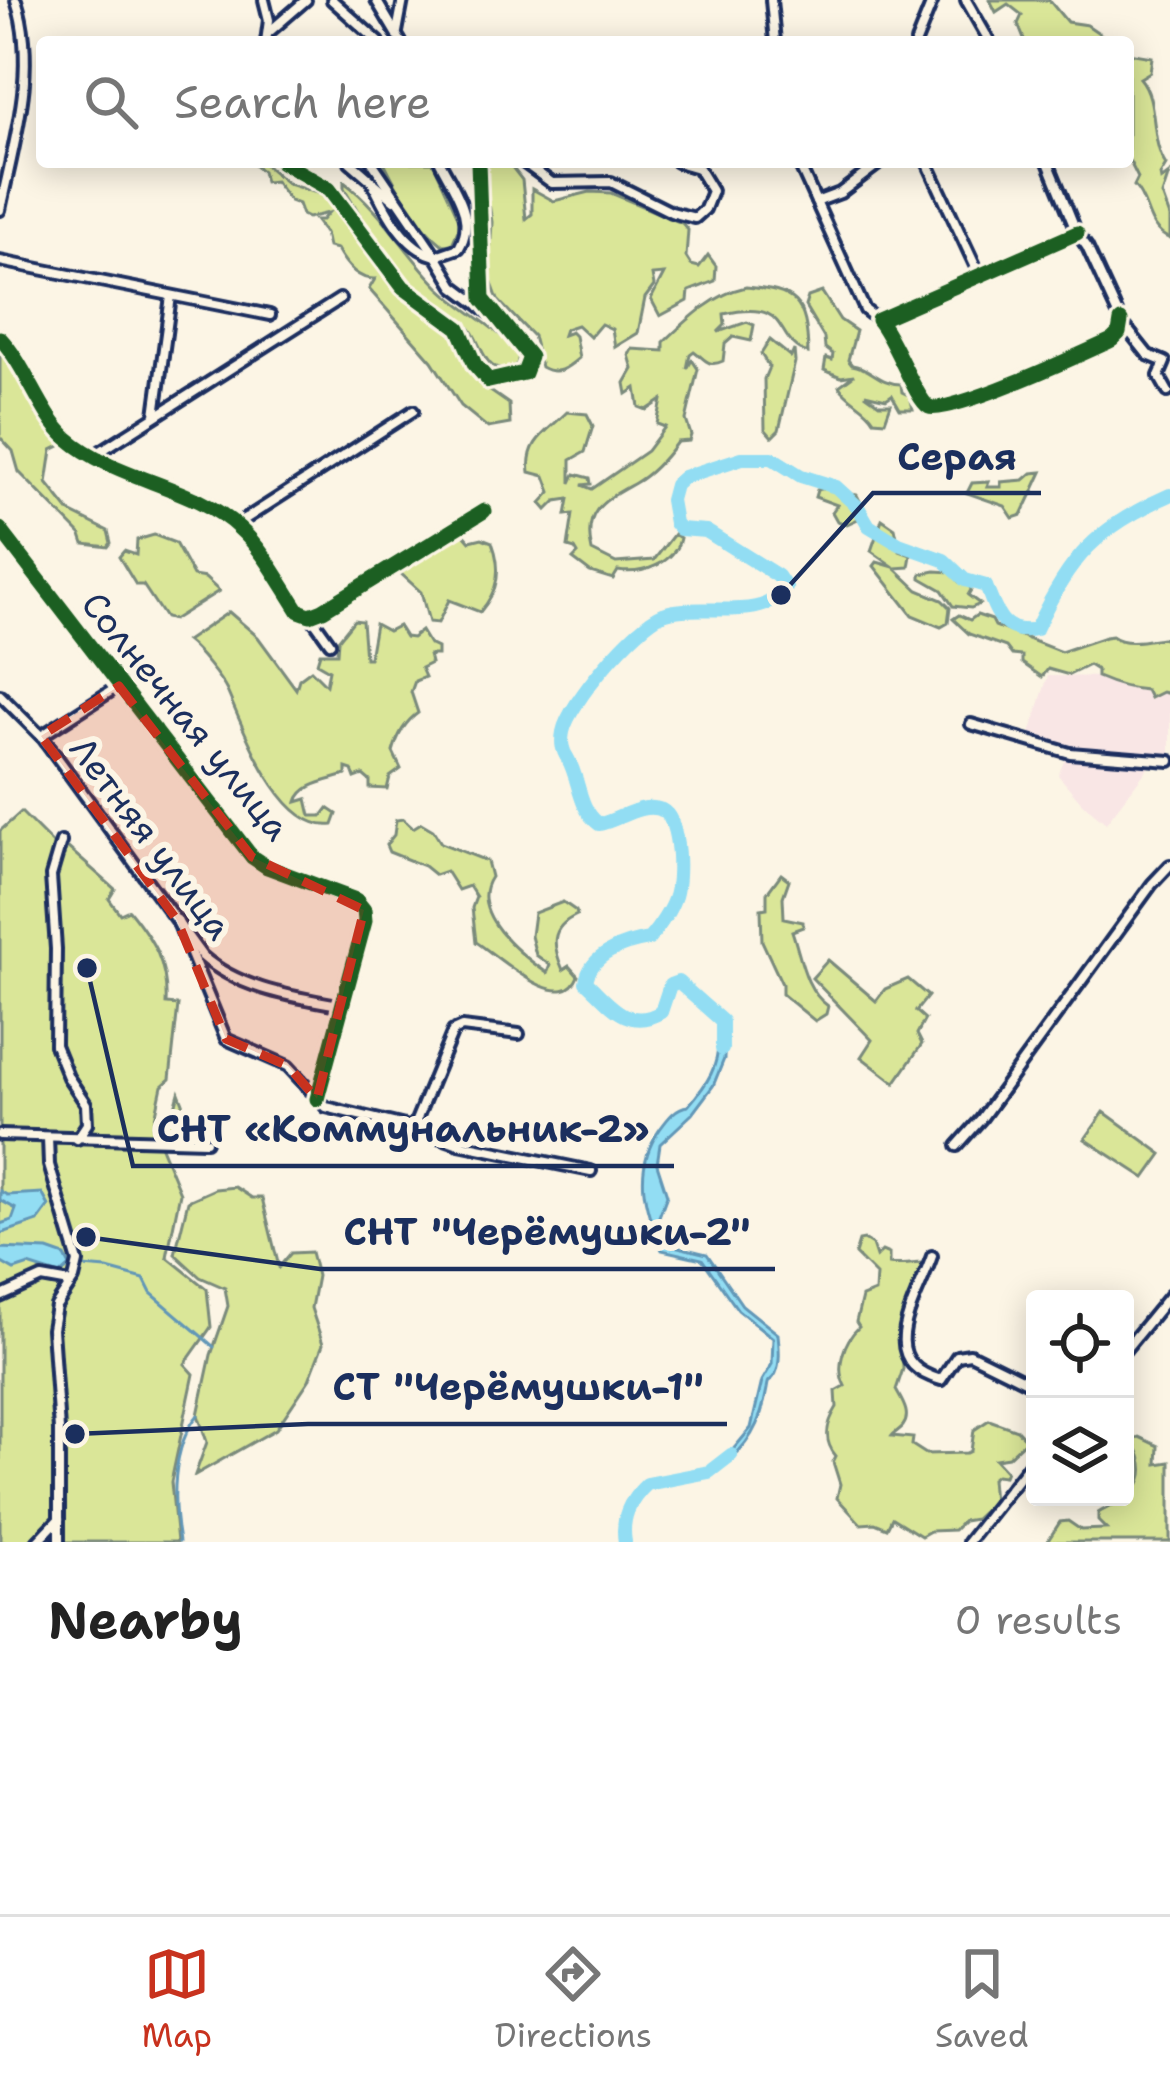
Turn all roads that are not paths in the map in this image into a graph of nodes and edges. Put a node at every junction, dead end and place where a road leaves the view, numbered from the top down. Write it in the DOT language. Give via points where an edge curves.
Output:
graph roads {
  1 [pos="16,0"];
  2 [pos="264,0"];
  3 [pos="305,0"];
  4 [pos="332,0"];
  5 [pos="376,0"];
  6 [pos="403,0"];
  7 [pos="771,0"];
  8 [pos="933,0"];
  9 [pos="966,0"];
  10 [pos="268,36"];
  11 [pos="269,36"];
  12 [pos="372,36"];
  13 [pos="398,36"];
  14 [pos="399,36"];
  15 [pos="774,36"];
  16 [pos="918,36"];
  17 [pos="987,36"];
  18 [pos="292,168"];
  19 [pos="357,168"];
  20 [pos="377,168"];
  21 [pos="443,168"];
  22 [pos="478,168"];
  23 [pos="532,168"];
  24 [pos="698,168"];
  25 [pos="801,168"];
  26 [pos="873,168"];
  27 [pos="930,168"];
  28 [pos="1051,168"];
  29 [pos="374,184"];
  30 [pos="816,202"];
  31 [pos="400,205"];
  32 [pos="0,210"];
  33 [pos="1077,233"];
  34 [pos="436,256"];
  35 [pos="0,261"];
  36 [pos="979,274"];
  37 [pos="171,296"];
  38 [pos="340,299"];
  39 [pos="491,314"];
  40 [pos="270,316"];
  41 [pos="878,320"];
  42 [pos="1121,321"];
  43 [pos="0,338"];
  44 [pos="1168,392"];
  45 [pos="413,411"];
  46 [pos="155,415"];
  47 [pos="93,456"];
  48 [pos="484,512"];
  49 [pos="236,525"];
  50 [pos="0,530"];
  51 [pos="310,615"];
  52 [pos="329,643"];
  53 [pos="118,686"];
  54 [pos="0,695"];
  55 [pos="971,724"];
  56 [pos="41,736"];
  57 [pos="1170,761"];
  58 [pos="61,842"];
  59 [pos="1170,865"];
  60 [pos="177,920"];
  61 [pos="344,1006"];
  62 [pos="518,1034"];
  63 [pos="317,1099"];
  64 [pos="413,1128"];
  65 [pos="0,1135"];
  66 [pos="48,1137"];
  67 [pos="77,1139"];
  68 [pos="206,1141"];
  69 [pos="957,1146"];
  70 [pos="591,1171"];
  71 [pos="932,1256"];
  72 [pos="70,1283"];
  73 [pos="1170,1294"];
  74 [pos="0,1297"];
  75 [pos="1134,1339"];
  76 [pos="1026,1382"];
  77 [pos="1026,1468"];
  78 [pos="59,1520"];
  79 [pos="37,1542"];
  80 [pos="59,1542"];
  81 [pos="968,1542"];
  1 -- 32 [label="street" via="23,92"];
  2 -- 10 [label="street"];
  3 -- 11 [label="street"];
  4 -- 12 [label="street"];
  5 -- 13 [label="street"];
  6 -- 14 [label="street"];
  7 -- 15 [label="street"];
  8 -- 16 [label="street"];
  9 -- 17 [label="street"];
  18 -- 39 [label="street" via="329,189 404,287 459,328 489,381 511,379 530,357"];
  19 -- 29 [label="street"];
  20 -- 31 [label="street"];
  21 -- 34 [label="street" via="467,230 459,248"];
  22 -- 39 [label="street" via="480,282"];
  23 -- 24 [label="street" via="552,183 611,182 695,218 712,191"];
  25 -- 30 [label="street"];
  26 -- 30 [label="street"];
  27 -- 36 [label="street"];
  28 -- 33 [label="street"];
  29 -- 31 [label="street"];
  29 -- 34 [label="street" via="420,253"];
  30 -- 41 [label="street" via="865,310"];
  31 -- 34 [label="street"];
  33 -- 36 [label="street"];
  33 -- 42 [label="street"];
  34 -- 39 [label="street" via="454,286"];
  35 -- 37 [label="street"];
  36 -- 41 [label="street"];
  37 -- 40 [label="street"];
  37 -- 46 [label="street"];
  38 -- 46 [label="street"];
  41 -- 42 [label="street" via="934,408 1018,383 1112,340"];
  42 -- 44 [label="street" via="1148,355 1165,362 1159,376"];
  43 -- 47 [label="street" via="55,427"];
  45 -- 49 [label="street"];
  46 -- 47 [label="street"];
  47 -- 49 [label="street"];
  48 -- 51 [label="street"];
  49 -- 51 [label="street"];
  50 -- 53 [label="street, Солнечная улица"];
  51 -- 52 [label="street"];
  53 -- 56 [label="street"];
  53 -- 61 [label="street, Солнечная улица" via="252,857 364,910"];
  54 -- 56 [label="street, Летняя улица"];
  55 -- 57 [label="street" via="1070,753"];
  56 -- 60 [label="street, Летняя улица"];
  58 -- 67 [label="street" via="51,876 56,1046 86,1104"];
  59 -- 69 [label="street"];
  60 -- 61 [label="street, Летняя улица" via="212,965 268,991"];
  60 -- 63 [label="street" via="226,1039 288,1066"];
  61 -- 63 [label="street"];
  62 -- 64 [label="street" via="453,1031"];
  63 -- 64 [label="street"];
  64 -- 70 [label="street"];
  65 -- 66 [label="street"];
  66 -- 67 [label="street"];
  66 -- 72 [label="street" via="78,1262"];
  67 -- 68 [label="street"];
  71 -- 76 [label="street" via="902,1335 909,1363 941,1380 958,1356 970,1354"];
  72 -- 74 [label="street" via="42,1279"];
  72 -- 78 [label="street" via="52,1329"];
  73 -- 75 [label="street"];
  77 -- 81 [label="street"];
  78 -- 79 [label="street"];
  78 -- 80 [label="street"];
}
